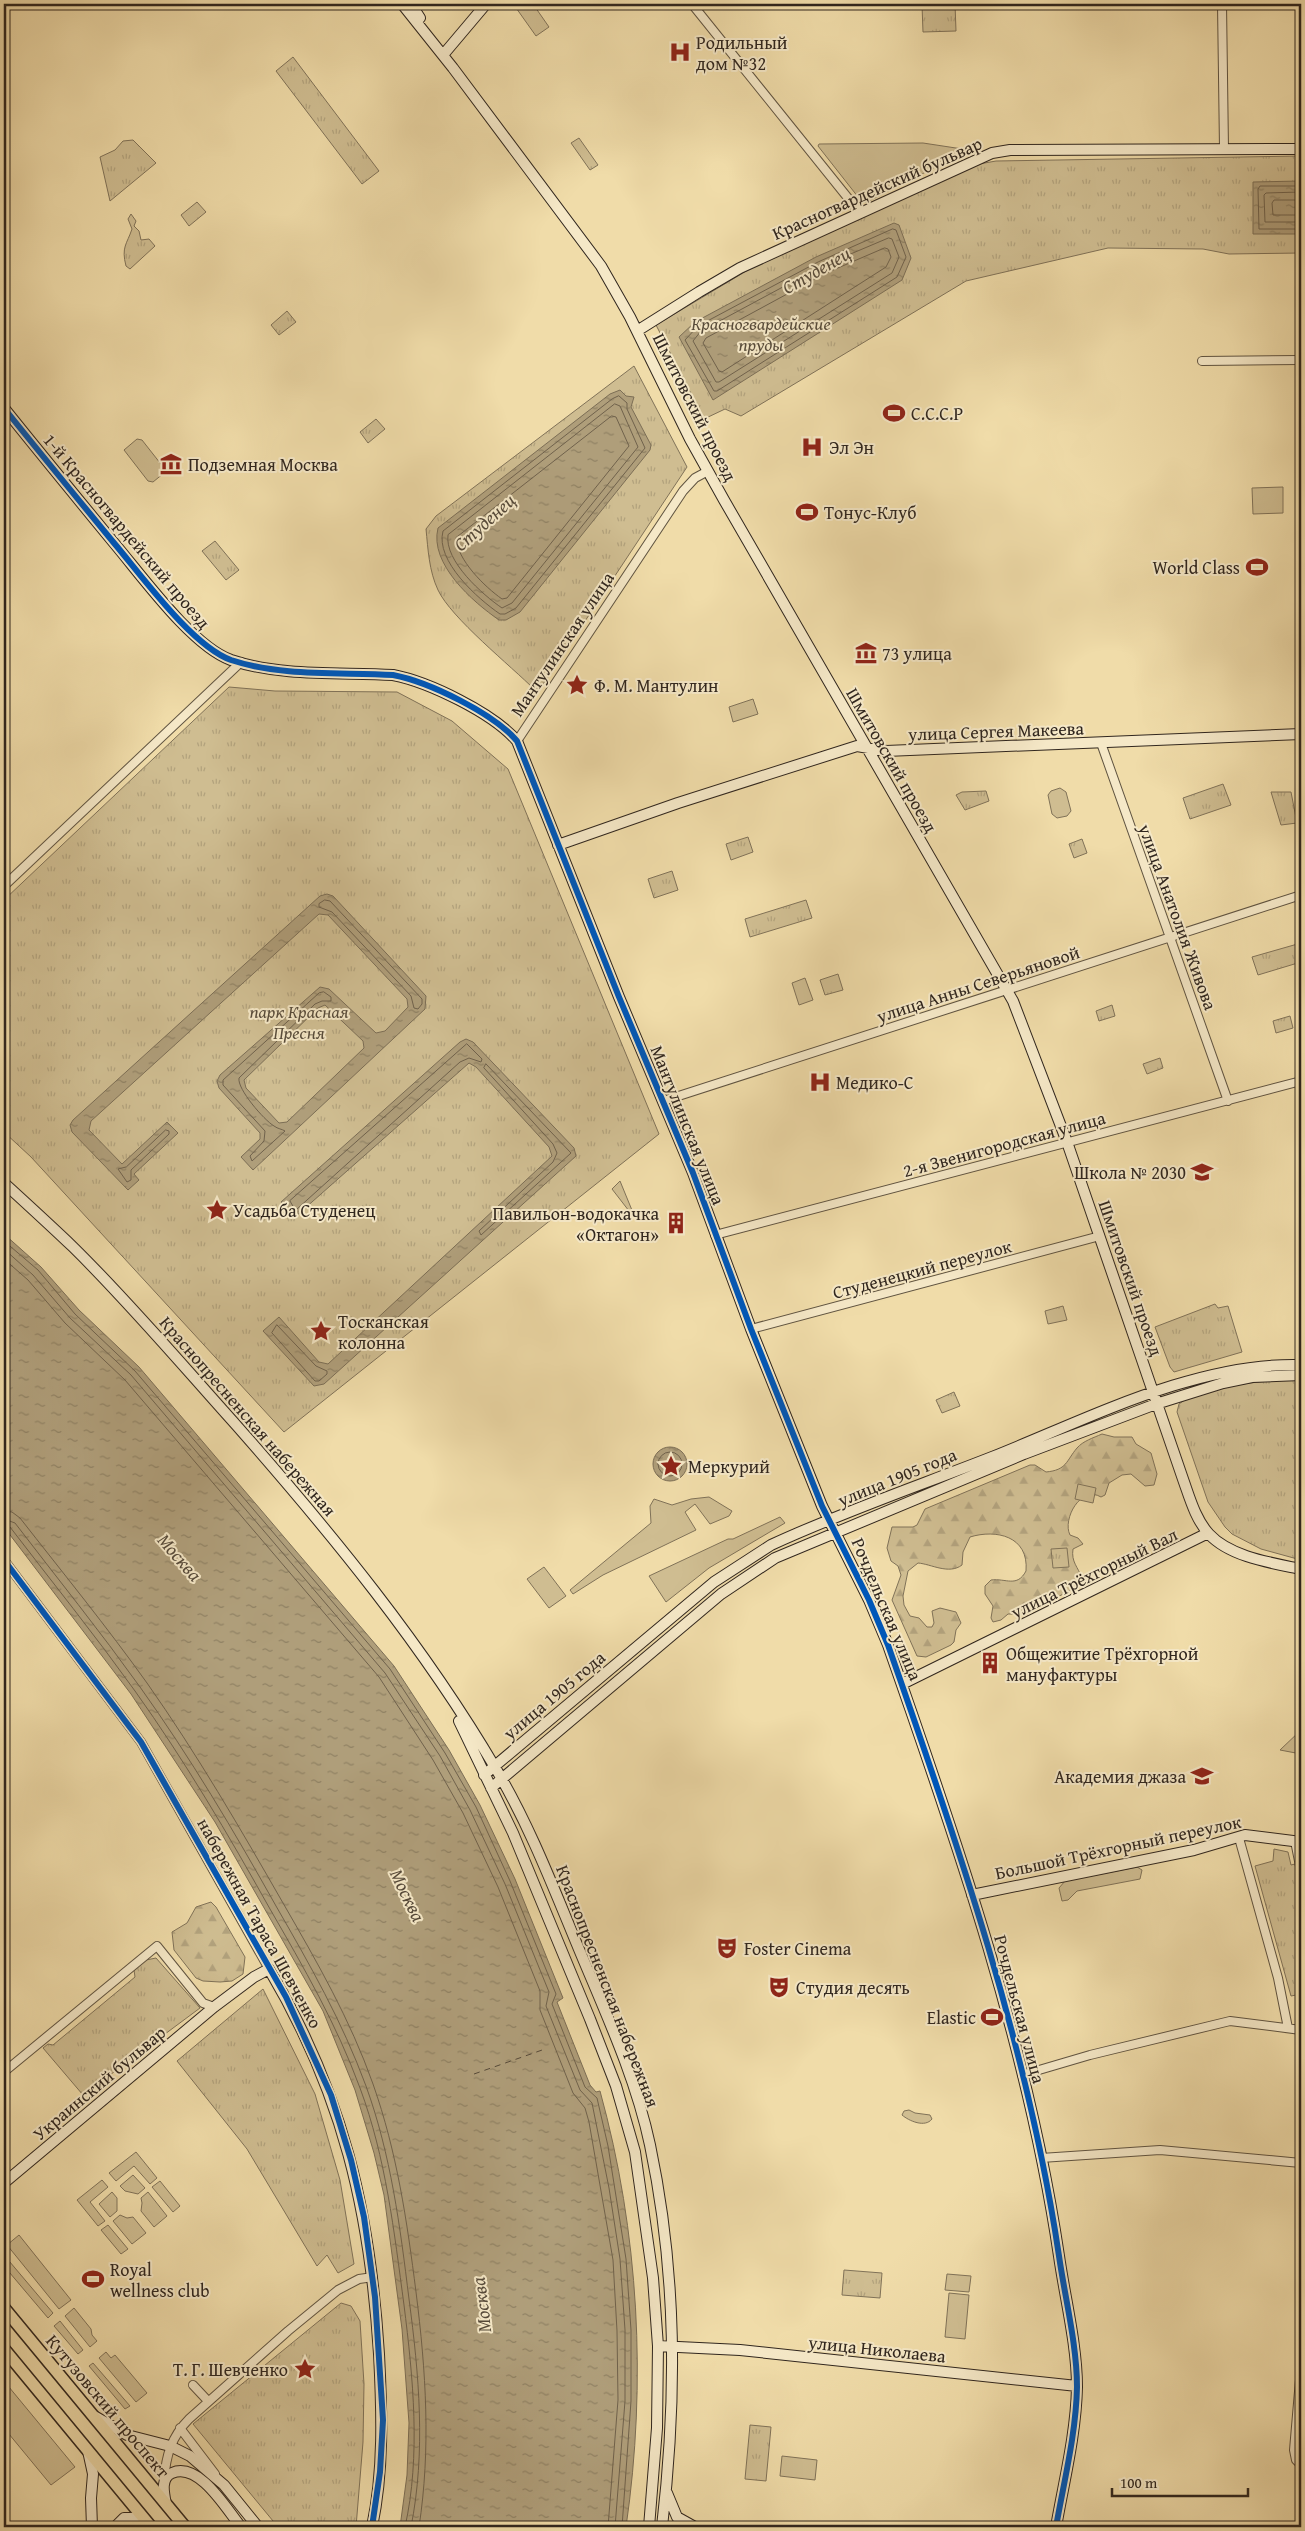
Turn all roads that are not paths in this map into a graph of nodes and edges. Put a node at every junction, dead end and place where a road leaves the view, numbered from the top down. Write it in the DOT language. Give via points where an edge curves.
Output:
graph roads {
  1 [pos="402,4"];
  2 [pos="411,4"];
  3 [pos="486,4"];
  4 [pos="692,4"];
  5 [pos="1222,4"];
  6 [pos="443,55"];
  7 [pos="1224,148"];
  8 [pos="1301,149"];
  9 [pos="862,212"];
  10 [pos="637,331"];
  11 [pos="1301,360"];
  12 [pos="1202,361"];
  13 [pos="4,408"];
  14 [pos="708,471"];
  15 [pos="241,662"];
  16 [pos="1301,734"];
  17 [pos="517,741"];
  18 [pos="1101,743"];
  19 [pos="865,747"];
  20 [pos="558,846"];
  21 [pos="4,886"];
  22 [pos="1301,895"];
  23 [pos="1170,938"];
  24 [pos="1008,991"];
  25 [pos="1301,1081"];
  26 [pos="663,1101"];
  27 [pos="1228,1101"];
  28 [pos="1067,1142"];
  29 [pos="4,1183"];
  30 [pos="715,1235"];
  31 [pos="1100,1236"];
  32 [pos="751,1329"];
  33 [pos="1301,1365"];
  34 [pos="1301,1375"];
  35 [pos="1155,1399"];
  36 [pos="830,1521"];
  37 [pos="836,1533"];
  38 [pos="1208,1534"];
  39 [pos="4,1560"];
  40 [pos="1301,1569"];
  41 [pos="902,1684"];
  42 [pos="445,1690"];
  43 [pos="495,1767"];
  44 [pos="484,1775"];
  45 [pos="502,1779"];
  46 [pos="491,1788"];
  47 [pos="1239,1838"];
  48 [pos="1298,1842"];
  49 [pos="1301,1871"];
  50 [pos="972,1895"];
  51 [pos="269,1969"];
  52 [pos="214,2006"];
  53 [pos="1288,2028"];
  54 [pos="1301,2030"];
  55 [pos="4,2072"];
  56 [pos="1022,2075"];
  57 [pos="1041,2158"];
  58 [pos="1301,2163"];
  59 [pos="4,2183"];
  60 [pos="373,2277"];
  61 [pos="4,2308"];
  62 [pos="658,2346"];
  63 [pos="673,2346"];
  64 [pos="4,2349"];
  65 [pos="1301,2368"];
  66 [pos="193,2385"];
  67 [pos="1077,2386"];
  68 [pos="208,2401"];
  69 [pos="92,2414"];
  70 [pos="180,2428"];
  71 [pos="170,2446"];
  72 [pos="87,2448"];
  73 [pos="1301,2465"];
  74 [pos="164,2482"];
  75 [pos="224,2485"];
  76 [pos="666,2490"];
  77 [pos="166,2504"];
  78 [pos="149,2525"];
  79 [pos="92,2527"];
  80 [pos="115,2527"];
  81 [pos="186,2527"];
  82 [pos="241,2527"];
  83 [pos="258,2527"];
  84 [pos="372,2527"];
  85 [pos="648,2527"];
  86 [pos="662,2527"];
  87 [pos="695,2527"];
  88 [pos="1056,2527"];
  1 -- 6 [label="main road, Шмитовский проезд"];
  2 -- 6 [label="main road, Шмитовский проезд"];
  3 -- 6 [label="main road"];
  4 -- 9 [label="street"];
  5 -- 7 [label="street"];
  6 -- 10 [label="main road, Шмитовский проезд" via="600,266"];
  7 -- 8 [label="main road, Красногвардейский бульвар"];
  7 -- 9 [label="main road, Красногвардейский бульвар" via="1010,150 992,153"];
  9 -- 10 [label="main road, Красногвардейский бульвар" via="740,268"];
  10 -- 14 [label="main road, Шмитовский проезд"];
  11 -- 12 [label="street"];
  13 -- 15 [label="main road, 1-й Красногвардейский проезд" via="138,572 196,637 218,654"];
  14 -- 17 [label="street, Мантулинская улица" via="695,478 684,491"];
  14 -- 19 [label="main road, Шмитовский проезд"];
  15 -- 17 [label="main road, 1-й Красногвардейский проезд" via="280,670 408,678 496,721"];
  15 -- 21 [label="street"];
  16 -- 18 [label="main road, улица Сергея Макеева"];
  17 -- 20 [label="main road, Мантулинская улица"];
  18 -- 19 [label="main road, улица Сергея Макеева" via="886,751"];
  18 -- 23 [label="street, улица Анатолия Живова"];
  19 -- 20 [label="main road, улица Сергея Макеева" via="849,748 782,768"];
  19 -- 24 [label="main road, Шмитовский проезд"];
  20 -- 26 [label="main road, Мантулинская улица"];
  22 -- 23 [label="street, улица Анны Северьяновой"];
  23 -- 24 [label="street, улица Анны Северьяновой"];
  23 -- 27 [label="street, улица Анатолия Живова"];
  24 -- 26 [label="street, улица Анны Северьяновой"];
  24 -- 28 [label="main road, Шмитовский проезд"];
  25 -- 27 [label="street, 2-я Звенигородская улица"];
  26 -- 30 [label="main road, Мантулинская улица"];
  27 -- 28 [label="street, 2-я Звенигородская улица"];
  28 -- 30 [label="street, 2-я Звенигородская улица"];
  28 -- 31 [label="main road, Шмитовский проезд"];
  29 -- 42 [label="main road, Краснопресненская набережная" via="74,1248 305,1503 368,1581"];
  30 -- 32 [label="main road, Мантулинская улица"];
  31 -- 32 [label="street, Студенецкий переулок"];
  31 -- 35 [label="main road, Шмитовский проезд"];
  32 -- 36 [label="main road, Мантулинская улица"];
  33 -- 35 [label="main road, улица 1905 года" via="1250,1367 1212,1376"];
  34 -- 35 [label="main road, улица 1905 года" via="1252,1377"];
  35 -- 36 [label="main road, улица 1905 года"];
  35 -- 37 [label="main road, улица 1905 года"];
  35 -- 38 [label="main road, Шмитовский проезд" via="1193,1508"];
  36 -- 37 [label="main road, Рочдельская улица"];
  36 -- 43 [label="main road, улица 1905 года" via="771,1545 714,1582"];
  37 -- 41 [label="main road, Рочдельская улица" via="872,1607"];
  37 -- 45 [label="main road, улица 1905 года" via="775,1558 721,1594"];
  38 -- 40 [label="main road" via="1218,1542 1251,1556"];
  38 -- 41 [label="main road, улица Трёхгорный Вал"];
  39 -- 51 [label="street, набережная Тараса Шевченко" via="141,1742"];
  41 -- 50 [label="main road, Рочдельская улица"];
  42 -- 43 [label="main road, Краснопресненская набережная"];
  42 -- 44 [label="main road, Краснопресненская набережная"];
  43 -- 44 [label="main road, улица 1905 года"];
  43 -- 45 [label="main road, Краснопресненская набережная"];
  44 -- 46 [label="main road, Краснопресненская набережная"];
  45 -- 46 [label="main road, улица 1905 года"];
  45 -- 63 [label="main road, Краснопресненская набережная" via="539,1855 594,1986 642,2114 660,2203"];
  46 -- 62 [label="main road, Краснопресненская набережная" via="579,1991 627,2120 644,2207"];
  47 -- 48 [label="main road, Большой Трёхгорный переулок" via="1251,1834"];
  47 -- 50 [label="main road, Большой Трёхгорный переулок"];
  47 -- 53 [label="street" via="1278,1978"];
  48 -- 49 [label="street"];
  50 -- 56 [label="main road, Рочдельская улица"];
  51 -- 52 [label="main road, Украинский бульвар"];
  51 -- 60 [label="main road, набережная Тараса Шевченко" via="302,2028 331,2096 351,2160"];
  52 -- 55 [label="street" via="203,2003 157,1946"];
  52 -- 59 [label="main road, Украинский бульвар"];
  53 -- 54 [label="street"];
  53 -- 56 [label="street" via="1230,2022 1090,2055"];
  56 -- 57 [label="main road, Рочдельская улица"];
  57 -- 58 [label="street" via="1160,2150"];
  57 -- 67 [label="main road, Рочдельская улица" via="1055,2227"];
  60 -- 68 [label="street" via="359,2279 338,2290"];
  60 -- 84 [label="main road, набережная Тараса Шевченко" via="383,2420"];
  61 -- 69 [label="main road, Кутузовский проспект"];
  62 -- 63 [label="main road, улица Николаева"];
  62 -- 85 [label="main road, Краснопресненская набережная" via="657,2428"];
  63 -- 67 [label="main road, улица Николаева" via="740,2350"];
  63 -- 76 [label="main road, Краснопресненская набережная" via="673,2404"];
  64 -- 72 [label="main road"];
  65 -- 73 [label="street" via="1294,2456"];
  66 -- 68 [label="street"];
  67 -- 88 [label="main road, Рочдельская улица" via="1075,2420"];
  68 -- 70 [label="street"];
  69 -- 71 [label="main road" via="127,2435"];
  69 -- 77 [label="main road, Кутузовский проспект"];
  70 -- 71 [label="street"];
  70 -- 75 [label="street"];
  71 -- 74 [label="street"];
  71 -- 75 [label="main road" via="203,2465"];
  72 -- 78 [label="main road"];
  72 -- 79 [label="main road" via="93,2474 90,2498"];
  74 -- 77 [label="main road"];
  74 -- 82 [label="main road" via="172,2472 193,2472"];
  75 -- 83 [label="main road"];
  76 -- 86 [label="main road, Краснопресненская набережная"];
  76 -- 87 [label="main road" via="677,2516"];
  77 -- 81 [label="main road, Кутузовский проспект"];
  78 -- 80 [label="main road" via="138,2518 124,2518"];
}
